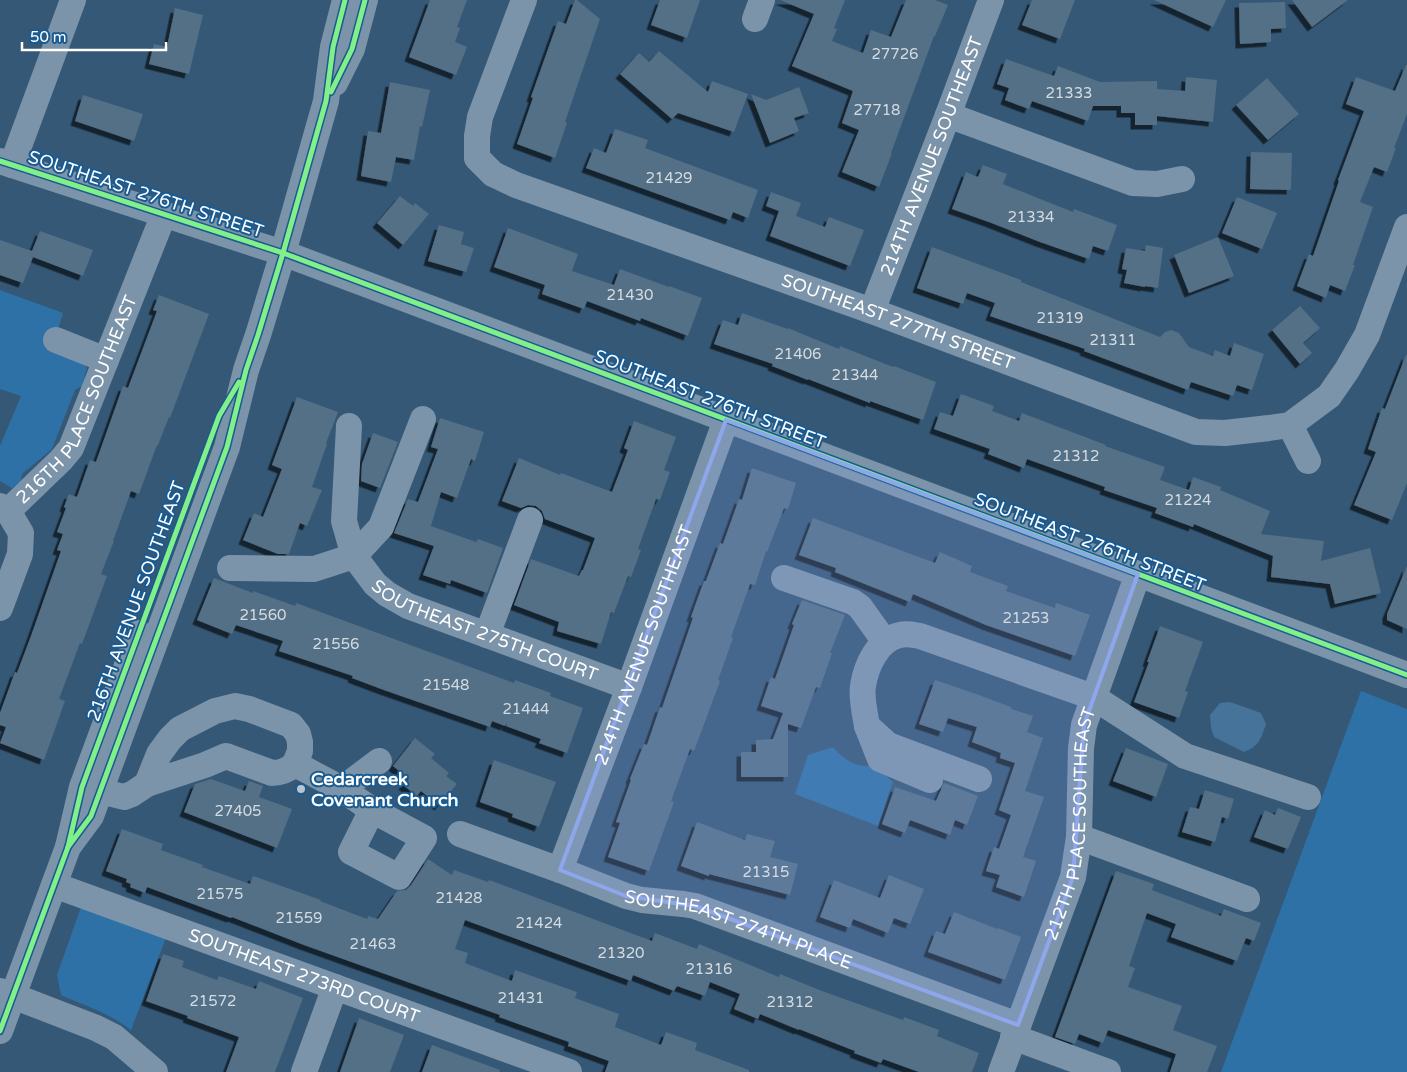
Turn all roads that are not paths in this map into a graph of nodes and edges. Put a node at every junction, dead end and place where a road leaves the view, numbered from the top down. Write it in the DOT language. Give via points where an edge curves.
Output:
graph roads {
  1 [pos="74,0"];
  2 [pos="345,0"];
  3 [pos="365,0"];
  4 [pos="524,0"];
  5 [pos="990,0"];
  6 [pos="326,101"];
  7 [pos="948,115"];
  8 [pos="6,163"];
  9 [pos="1182,179"];
  10 [pos="164,214"];
  11 [pos="1407,227"];
  12 [pos="283,253"];
  13 [pos="872,311"];
  14 [pos="56,340"];
  15 [pos="106,360"];
  16 [pos="246,370"];
  17 [pos="423,419"];
  18 [pos="726,420"];
  19 [pos="1290,425"];
  20 [pos="349,426"];
  21 [pos="1308,461"];
  22 [pos="4,508"];
  23 [pos="530,520"];
  24 [pos="354,556"];
  25 [pos="230,568"];
  26 [pos="1138,574"];
  27 [pos="784,578"];
  28 [pos="0,608"];
  29 [pos="487,635"];
  30 [pos="884,642"];
  31 [pos="1407,675"];
  32 [pos="629,687"];
  33 [pos="1094,697"];
  34 [pos="867,726"];
  35 [pos="379,761"];
  36 [pos="295,764"];
  37 [pos="978,779"];
  38 [pos="930,780"];
  39 [pos="147,784"];
  40 [pos="342,789"];
  41 [pos="100,791"];
  42 [pos="1308,797"];
  43 [pos="372,810"];
  44 [pos="460,834"];
  45 [pos="1079,837"];
  46 [pos="68,847"];
  47 [pos="560,870"];
  48 [pos="54,885"];
  49 [pos="1247,899"];
  50 [pos="335,987"];
  51 [pos="6,993"];
  52 [pos="0,1031"];
  53 [pos="1016,1031"];
  54 [pos="510,1062"];
  55 [pos="562,1069"];
  56 [pos="155,1072"];
  57 [pos="304,1072"];
  58 [pos="1000,1072"];
  59 [pos="1108,1072"];
  1 -- 8 [label="street"];
  2 -- 6 [label="street, 216TH AVENUE SOUTHEAST" via="333,47"];
  3 -- 6 [label="street, 216TH AVENUE SOUTHEAST" via="352,49"];
  4 -- 13 [label="street, SOUTHEAST 277TH STREET" via="480,117 477,158 493,174 516,185"];
  5 -- 7 [label="street, 214TH AVENUE SOUTHEAST"];
  6 -- 12 [label="street, 216TH AVENUE SOUTHEAST"];
  7 -- 9 [label="street" via="1134,182 1157,184"];
  7 -- 13 [label="street, 214TH AVENUE SOUTHEAST"];
  8 -- 10 [label="street, SOUTHEAST 276TH STREET"];
  10 -- 12 [label="street, SOUTHEAST 276TH STREET"];
  10 -- 15 [label="street, 216TH PLACE SOUTHEAST"];
  11 -- 19 [label="street" via="1367,335 1347,370 1329,396"];
  12 -- 16 [label="street, 216TH AVENUE SOUTHEAST"];
  12 -- 18 [label="street, SOUTHEAST 276TH STREET"];
  13 -- 19 [label="street, SOUTHEAST 277TH STREET" via="1196,432 1225,433"];
  14 -- 15 [label="street"];
  15 -- 22 [label="street, 216TH PLACE SOUTHEAST" via="71,448"];
  16 -- 41 [label="street, 216TH AVENUE SOUTHEAST" via="227,447"];
  16 -- 46 [label="street, 216TH AVENUE SOUTHEAST" via="219,416 82,787"];
  17 -- 24 [label="street" via="381,527"];
  18 -- 26 [label="street, SOUTHEAST 276TH STREET"];
  18 -- 32 [label="street, 214TH AVENUE SOUTHEAST"];
  19 -- 21 [label="street"];
  20 -- 24 [label="street" via="344,521"];
  22 -- 28 [label="street, 216TH PLACE SOUTHEAST" via="21,533 20,554"];
  23 -- 29 [label="street"];
  24 -- 25 [label="street" via="314,569"];
  24 -- 29 [label="street, SOUTHEAST 275TH COURT" via="386,594 408,606"];
  26 -- 31 [label="street, SOUTHEAST 276TH STREET"];
  26 -- 33 [label="street, 212TH PLACE SOUTHEAST"];
  27 -- 30 [label="street" via="853,602"];
  29 -- 32 [label="street, SOUTHEAST 275TH COURT"];
  30 -- 33 [label="street" via="903,634 920,636"];
  30 -- 34 [label="street" via="872,659 862,688"];
  32 -- 47 [label="street, 214TH AVENUE SOUTHEAST"];
  33 -- 42 [label="street" via="1186,756"];
  33 -- 45 [label="street, 212TH PLACE SOUTHEAST" via="1084,725 1081,748"];
  34 -- 37 [label="street" via="888,745"];
  34 -- 38 [label="street" via="880,759"];
  35 -- 40 [label="street"];
  36 -- 39 [label="street" via="288,770 272,774 226,756"];
  36 -- 39 [label="street" via="300,742 291,725 235,706 215,711 180,728 159,754"];
  36 -- 40 [label="street"];
  39 -- 41 [label="street" via="124,797"];
  40 -- 43 [label="street"];
  41 -- 46 [label="street, 216TH AVENUE SOUTHEAST" via="91,816"];
  44 -- 47 [label="street, SOUTHEAST 274TH PLACE"];
  45 -- 49 [label="street"];
  45 -- 53 [label="street, 212TH PLACE SOUTHEAST" via="1073,877"];
  46 -- 48 [label="street, 216TH AVENUE SOUTHEAST"];
  47 -- 53 [label="street, SOUTHEAST 274TH PLACE" via="626,896 695,906"];
  48 -- 50 [label="street, SOUTHEAST 273RD COURT"];
  48 -- 51 [label="street, 216TH AVENUE SOUTHEAST"];
  50 -- 54 [label="street, SOUTHEAST 273RD COURT"];
  50 -- 57 [label="street"];
  51 -- 52 [label="street, 216TH AVENUE SOUTHEAST"];
  51 -- 56 [label="street" via="114,1037"];
  53 -- 58 [label="street, 212TH PLACE SOUTHEAST"];
  53 -- 59 [label="street, SOUTHEAST 274TH PLACE"];
  54 -- 55 [label="street, SOUTHEAST 273RD COURT"];
}
